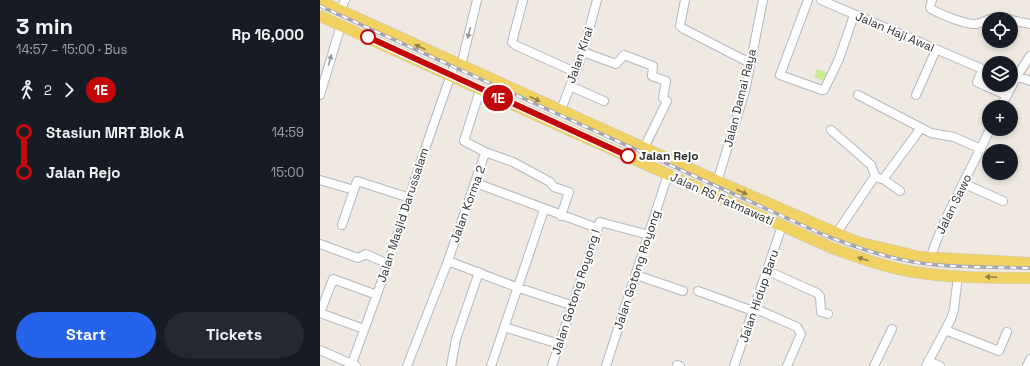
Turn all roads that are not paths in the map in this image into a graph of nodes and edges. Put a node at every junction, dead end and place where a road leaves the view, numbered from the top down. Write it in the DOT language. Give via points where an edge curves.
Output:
graph roads {
  1 [pos="345,0"];
  2 [pos="477,0"];
  3 [pos="523,0"];
  4 [pos="597,0"];
  5 [pos="685,0"];
  6 [pos="763,0"];
  7 [pos="808,0"];
  8 [pos="821,0"];
  9 [pos="932,0"];
  10 [pos="326,3"];
  11 [pos="839,4"];
  12 [pos="340,11"];
  13 [pos="854,15"];
  14 [pos="320,16"];
  15 [pos="982,21"];
  16 [pos="1018,21"];
  17 [pos="1030,24"];
  18 [pos="341,25"];
  19 [pos="936,50"];
  20 [pos="583,52"];
  21 [pos="1030,56"];
  22 [pos="458,64"];
  23 [pos="750,64"];
  24 [pos="575,72"];
  25 [pos="1018,74"];
  26 [pos="450,76"];
  27 [pos="1018,76"];
  28 [pos="1030,81"];
  29 [pos="570,86"];
  30 [pos="480,90"];
  31 [pos="1008,92"];
  32 [pos="320,95"];
  33 [pos="858,95"];
  34 [pos="1006,95"];
  35 [pos="916,96"];
  36 [pos="1004,100"];
  37 [pos="604,101"];
  38 [pos="561,110"];
  39 [pos="921,128"];
  40 [pos="831,130"];
  41 [pos="987,136"];
  42 [pos="644,148"];
  43 [pos="981,149"];
  44 [pos="485,152"];
  45 [pos="668,174"];
  46 [pos="879,177"];
  47 [pos="320,180"];
  48 [pos="717,181"];
  49 [pos="476,182"];
  50 [pos="965,184"];
  51 [pos="354,190"];
  52 [pos="900,191"];
  53 [pos="713,195"];
  54 [pos="410,198"];
  55 [pos="1004,201"];
  56 [pos="544,210"];
  57 [pos="561,216"];
  58 [pos="342,225"];
  59 [pos="782,226"];
  60 [pos="597,228"];
  61 [pos="836,234"];
  62 [pos="649,235"];
  63 [pos="320,244"];
  64 [pos="930,258"];
  65 [pos="448,261"];
  66 [pos="1030,263"];
  67 [pos="388,264"];
  68 [pos="768,271"];
  69 [pos="479,272"];
  70 [pos="636,274"];
  71 [pos="958,276"];
  72 [pos="1030,278"];
  73 [pos="516,287"];
  74 [pos="683,291"];
  75 [pos="697,293"];
  76 [pos="377,294"];
  77 [pos="571,305"];
  78 [pos="753,312"];
  79 [pos="320,313"];
  80 [pos="828,314"];
  81 [pos="504,326"];
  82 [pos="364,329"];
  83 [pos="892,329"];
  84 [pos="945,330"];
  85 [pos="1007,332"];
  86 [pos="559,344"];
  87 [pos="320,350"];
  88 [pos="1030,359"];
  89 [pos="927,364"];
  90 [pos="353,365"];
  91 [pos="407,366"];
  92 [pos="451,366"];
  93 [pos="491,366"];
  94 [pos="552,366"];
  95 [pos="606,366"];
  96 [pos="734,366"];
  97 [pos="787,366"];
  98 [pos="874,366"];
  99 [pos="940,366"];
  100 [pos="1027,366"];
  1 -- 12 [label="street"];
  2 -- 22 [label="street, Jalan Masjid Darussalam, one-way"];
  3 -- 24 [label="street" via="512,42"];
  4 -- 20 [label="street, Jalan Kirai"];
  5 -- 23 [label="street" via="680,26"];
  6 -- 23 [label="street, Jalan Damai Raya"];
  7 -- 13 [label="street" via="780,75 822,90 836,64"];
  8 -- 11 [label="street, Jalan Haji Awal"];
  9 -- 15 [label="street" via="931,9 968,23"];
  10 -- 12 [label="main road, Jalan RS Fatmawati"];
  11 -- 13 [label="street, Jalan Haji Awal"];
  22 -- 12 [label="main road, Jalan RS Fatmawati, one-way"];
  13 -- 19 [label="street, Jalan Haji Awal" via="899,32"];
  14 -- 18 [label="main road, Jalan RS Fatmawati"];
  16 -- 17 [label="street"];
  18 -- 26 [label="main road, Jalan RS Fatmawati"];
  32 -- 18 [label="street, one-way"];
  19 -- 34 [label="street, Jalan Haji Awal" via="982,70 977,82"];
  19 -- 35 [label="street"];
  20 -- 24 [label="street, Jalan Kirai"];
  20 -- 42 [label="street" via="616,64 624,55 653,66 652,76 666,81 663,98 667,101"];
  21 -- 25 [label="street"];
  22 -- 26 [label="street, Jalan Masjid Darussalam"];
  22 -- 38 [label="main road, Jalan RS Fatmawati, one-way"];
  23 -- 48 [label="street, Jalan Damai Raya" via="745,91"];
  24 -- 29 [label="street, Jalan Kirai"];
  26 -- 30 [label="main road, Jalan RS Fatmawati"];
  26 -- 54 [label="street, Jalan Masjid Darussalam"];
  27 -- 28 [label="street"];
  29 -- 37 [label="street"];
  29 -- 38 [label="street, Jalan Kirai"];
  30 -- 44 [label="street, Jalan Korma 2" via="464,141"];
  30 -- 45 [label="main road, Jalan RS Fatmawati"];
  31 -- 34 [label="street"];
  33 -- 39 [label="street"];
  34 -- 36 [label="street"];
  38 -- 42 [label="main road, Jalan RS Fatmawati"];
  39 -- 43 [label="street" via="931,133 954,136"];
  39 -- 46 [label="street"];
  40 -- 46 [label="street" via="871,166"];
  41 -- 43 [label="street, Jalan Sawo"];
  42 -- 48 [label="main road, Jalan RS Fatmawati"];
  43 -- 50 [label="street, Jalan Sawo"];
  44 -- 49 [label="street, Jalan Korma 2"];
  44 -- 57 [label="street" via="513,162 546,179 554,187 569,192"];
  45 -- 53 [label="main road, Jalan RS Fatmawati"];
  45 -- 62 [label="street, Jalan Gotong Royong"];
  46 -- 52 [label="street"];
  46 -- 61 [label="street"];
  47 -- 51 [label="street"];
  48 -- 53 [label="street, Jalan Damai Raya"];
  48 -- 61 [label="main road, Jalan RS Fatmawati, one-way"];
  49 -- 56 [label="street"];
  49 -- 65 [label="street, Jalan Korma 2"];
  50 -- 55 [label="street"];
  50 -- 64 [label="street, Jalan Sawo" via="949,211"];
  51 -- 54 [label="street" via="359,181"];
  51 -- 58 [label="street"];
  53 -- 59 [label="main road, Jalan RS Fatmawati"];
  54 -- 67 [label="street, Jalan Masjid Darussalam"];
  56 -- 57 [label="street"];
  56 -- 73 [label="street"];
  57 -- 60 [label="street"];
  59 -- 68 [label="street, Jalan Hidup Baru"];
  71 -- 59 [label="main road, Jalan RS Fatmawati, one-way" via="908,271 888,266 832,248"];
  60 -- 62 [label="street, Jalan Gotong Royong I" via="602,221"];
  60 -- 77 [label="street, Jalan Gotong Royong I"];
  61 -- 64 [label="main road, Jalan RS Fatmawati" via="879,249"];
  62 -- 70 [label="street, Jalan Gotong Royong"];
  63 -- 67 [label="street" via="358,258 366,254"];
  64 -- 66 [label="main road, Jalan RS Fatmawati"];
  65 -- 69 [label="street"];
  65 -- 91 [label="street, Jalan Korma 2"];
  67 -- 76 [label="street, Jalan Masjid Darussalam"];
  68 -- 78 [label="street, Jalan Hidup Baru"];
  68 -- 80 [label="street" via="817,293 820,296 821,312"];
  69 -- 73 [label="street"];
  69 -- 92 [label="street" via="456,338"];
  70 -- 74 [label="street"];
  70 -- 95 [label="street, Jalan Gotong Royong"];
  72 -- 71 [label="main road, Jalan RS Fatmawati, one-way"];
  71 -- 84 [label="street" via="954,309"];
  73 -- 77 [label="street"];
  73 -- 81 [label="street"];
  75 -- 78 [label="street"];
  76 -- 79 [label="street" via="333,279"];
  76 -- 82 [label="street, Jalan Masjid Darussalam"];
  77 -- 86 [label="street, Jalan Gotong Royong I"];
  78 -- 96 [label="street, Jalan Hidup Baru"];
  78 -- 97 [label="street" via="800,330 801,334"];
  79 -- 82 [label="street"];
  81 -- 86 [label="street"];
  81 -- 93 [label="street"];
  82 -- 90 [label="street, Jalan Masjid Darussalam"];
  83 -- 98 [label="street"];
  84 -- 85 [label="street" via="999,352"];
  84 -- 89 [label="street"];
  86 -- 94 [label="street, Jalan Gotong Royong I"];
  87 -- 90 [label="street"];
  88 -- 100 [label="street"];
  89 -- 99 [label="street"];
}
